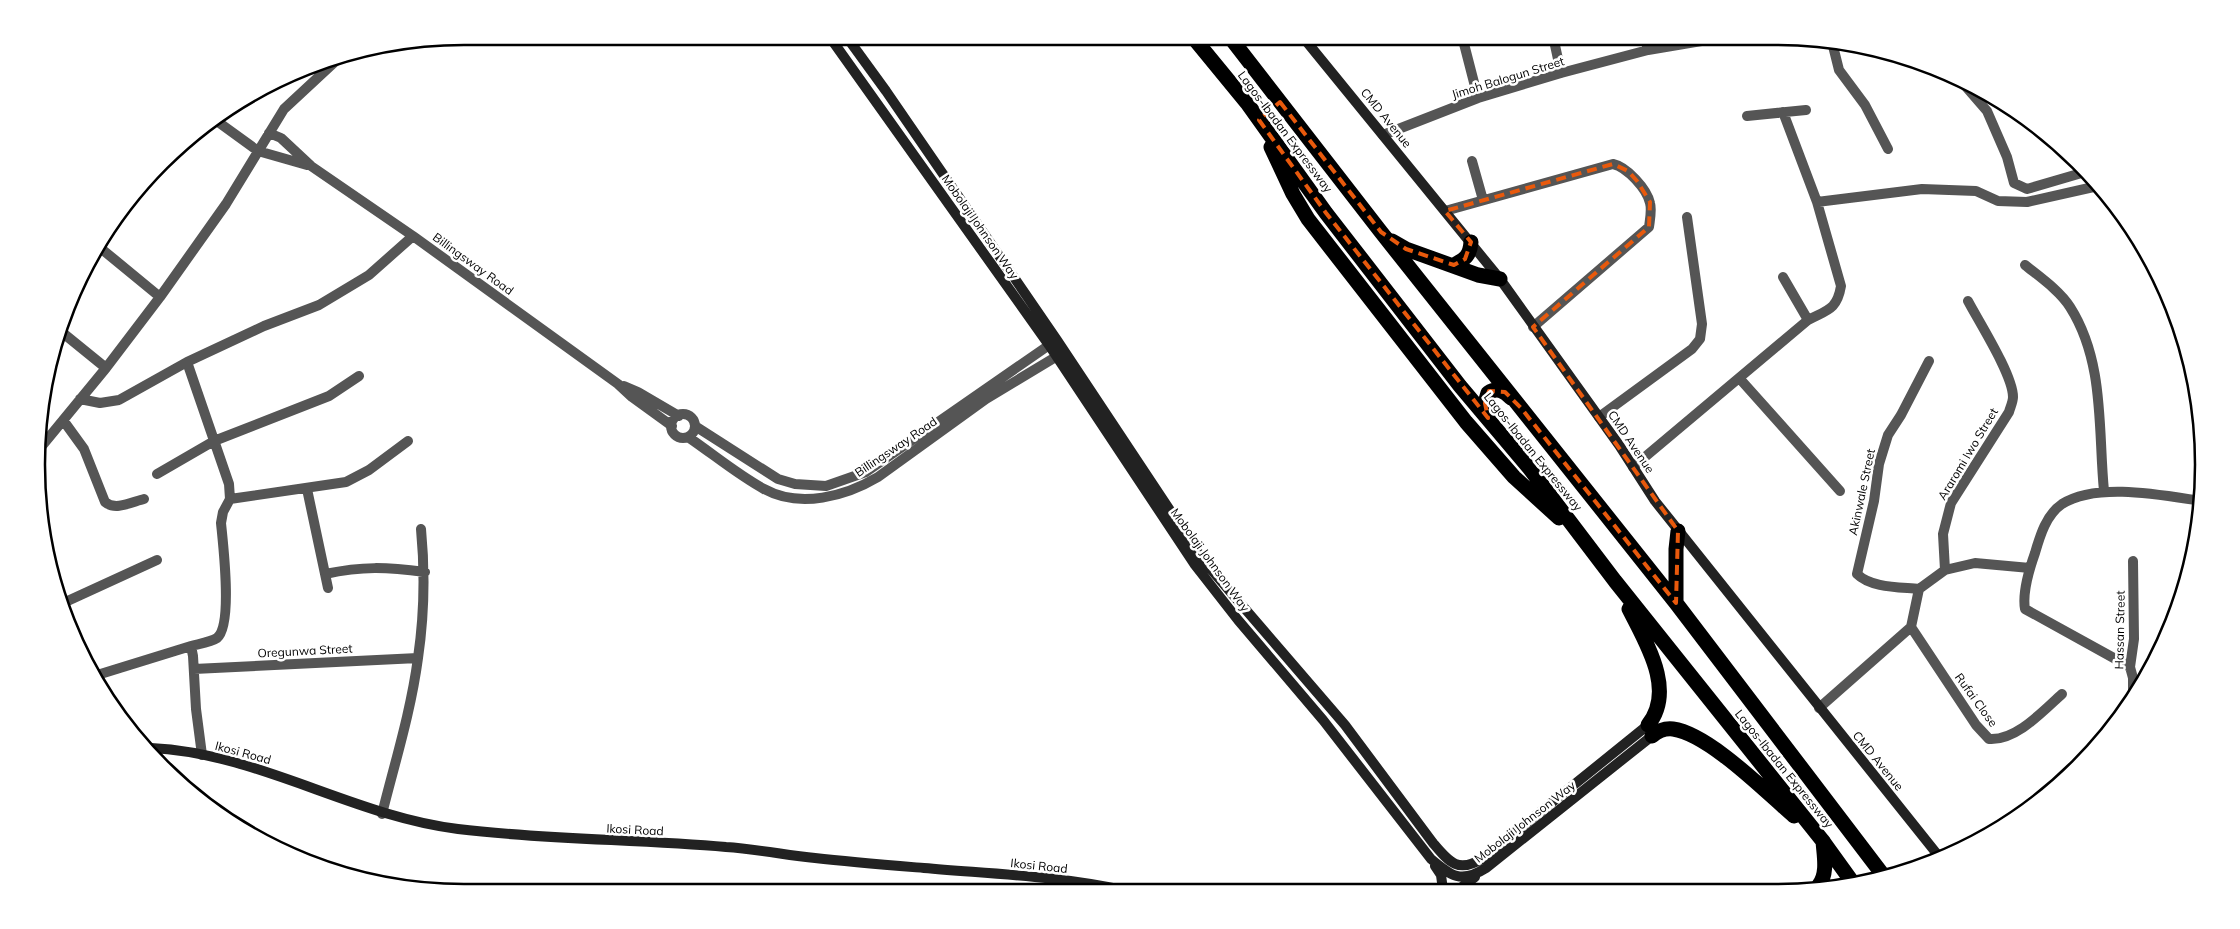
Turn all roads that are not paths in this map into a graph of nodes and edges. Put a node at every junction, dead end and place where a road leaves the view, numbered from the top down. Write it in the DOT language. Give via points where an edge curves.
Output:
graph roads {
  1 [pos="836,45"];
  2 [pos="853,45"];
  3 [pos="1199,45"];
  4 [pos="1236,45"];
  5 [pos="1309,45"];
  6 [pos="1464,45"];
  7 [pos="1555,45"];
  8 [pos="1647,45"];
  9 [pos="1678,45"];
  10 [pos="1648,50"];
  11 [pos="1834,50"];
  12 [pos="329,68"];
  13 [pos="1561,73"];
  14 [pos="1972,94"];
  15 [pos="1478,98"];
  16 [pos="1280,102"];
  17 [pos="1806,110"];
  18 [pos="1783,112"];
  19 [pos="1747,116"];
  20 [pos="220,124"];
  21 [pos="1263,126"];
  22 [pos="269,133"];
  23 [pos="1383,134"];
  24 [pos="1888,149"];
  25 [pos="258,151"];
  26 [pos="1472,161"];
  27 [pos="311,166"];
  28 [pos="2078,174"];
  29 [pos="2091,188"];
  30 [pos="1483,200"];
  31 [pos="1817,202"];
  32 [pos="1445,212"];
  33 [pos="1687,217"];
  34 [pos="1381,232"];
  35 [pos="413,236"];
  36 [pos="1471,242"];
  37 [pos="104,251"];
  38 [pos="1454,265"];
  39 [pos="2025,265"];
  40 [pos="1784,277"];
  41 [pos="1500,279"];
  42 [pos="160,297"];
  43 [pos="1968,300"];
  44 [pos="1808,320"];
  45 [pos="1533,327"];
  46 [pos="65,335"];
  47 [pos="1053,342"];
  48 [pos="1061,354"];
  49 [pos="1929,361"];
  50 [pos="187,362"];
  51 [pos="106,368"];
  52 [pos="359,376"];
  53 [pos="1740,379"];
  54 [pos="618,384"];
  55 [pos="80,400"];
  56 [pos="1521,408"];
  57 [pos="679,416"];
  58 [pos="1599,417"];
  59 [pos="1488,418"];
  60 [pos="64,420"];
  61 [pos="672,426"];
  62 [pos="695,426"];
  63 [pos="688,437"];
  64 [pos="408,440"];
  65 [pos="46,441"];
  66 [pos="214,441"];
  67 [pos="1633,467"];
  68 [pos="157,474"];
  69 [pos="307,489"];
  70 [pos="1840,491"];
  71 [pos="2104,491"];
  72 [pos="144,499"];
  73 [pos="230,499"];
  74 [pos="2193,500"];
  75 [pos="421,529"];
  76 [pos="1576,530"];
  77 [pos="1678,531"];
  78 [pos="157,560"];
  79 [pos="2134,560"];
  80 [pos="2030,568"];
  81 [pos="1945,570"];
  82 [pos="425,572"];
  83 [pos="325,574"];
  84 [pos="1615,581"];
  85 [pos="328,588"];
  86 [pos="1919,590"];
  87 [pos="68,601"];
  88 [pos="1676,603"];
  89 [pos="1911,627"];
  90 [pos="191,646"];
  91 [pos="418,658"];
  92 [pos="2130,667"];
  93 [pos="194,669"];
  94 [pos="101,674"];
  95 [pos="2132,685"];
  96 [pos="2062,694"];
  97 [pos="1819,708"];
  98 [pos="1650,731"];
  99 [pos="156,748"];
  100 [pos="202,755"];
  101 [pos="382,814"];
  102 [pos="1822,840"];
  103 [pos="1935,852"];
  104 [pos="1430,859"];
  105 [pos="1452,863"];
  106 [pos="1470,865"];
  107 [pos="1880,871"];
  108 [pos="1446,872"];
  109 [pos="1472,877"];
  110 [pos="1849,877"];
  111 [pos="1823,881"];
  112 [pos="1098,884"];
  113 [pos="1442,884"];
  114 [pos="1444,884"];
  115 [pos="1464,884"];
  1 -- 47 [label="street, Mobolaji Johnson Way"];
  2 -- 47 [label="street, Mobolaji Johnson Way"];
  3 -- 21 [label="highway, Lagos-Ibadan Expressway"];
  4 -- 16 [label="highway, Lagos-Ibadan Expressway"];
  5 -- 23 [label="street, CMD Avenue"];
  6 -- 15 [label="street"];
  7 -- 13 [label="street"];
  8 -- 10 [label="street"];
  9 -- 10 [label="street, Jimoh Balogun Street"];
  10 -- 13 [label="street, Jimoh Balogun Street"];
  11 -- 24 [label="street" via="1839,70 1866,105"];
  12 -- 22 [label="street" via="284,109"];
  13 -- 15 [label="street, Jimoh Balogun Street"];
  14 -- 28 [label="street" via="1994,125 2014,183 2027,189"];
  15 -- 23 [label="street, Jimoh Balogun Street"];
  16 -- 21 [label="highway"];
  16 -- 34 [label="highway, Lagos-Ibadan Expressway"];
  17 -- 18 [label="street"];
  18 -- 19 [label="street"];
  18 -- 31 [label="street"];
  20 -- 25 [label="street, Billingsway Road"];
  21 -- 59 [label="highway, Lagos-Ibadan Expressway" via="1326,213"];
  21 -- 76 [label="highway" via="1292,194 1308,218 1466,422 1514,477 1560,520"];
  22 -- 25 [label="street"];
  22 -- 27 [label="street, Billingsway Road" via="281,138"];
  23 -- 32 [label="street, CMD Avenue"];
  25 -- 27 [label="street, Billingsway Road"];
  25 -- 42 [label="street" via="226,204"];
  26 -- 30 [label="street"];
  27 -- 35 [label="street, Billingsway Road"];
  29 -- 31 [label="street" via="2027,202 1998,201 1976,192 1931,189"];
  30 -- 32 [label="street"];
  30 -- 45 [label="street" via="1613,164 1628,171 1650,202 1649,227"];
  31 -- 44 [label="street" via="1841,286 1834,306"];
  32 -- 36 [label="street, CMD Avenue"];
  33 -- 58 [label="street" via="1702,324 1700,339 1692,349"];
  34 -- 38 [label="highway" via="1406,249"];
  34 -- 56 [label="highway, Lagos-Ibadan Expressway"];
  35 -- 50 [label="street" via="369,275 319,305 264,326"];
  35 -- 54 [label="street, Billingsway Road"];
  36 -- 38 [label="highway" via="1471,250 1465,259"];
  36 -- 41 [label="street, CMD Avenue"];
  37 -- 42 [label="street"];
  38 -- 41 [label="highway" via="1478,275"];
  39 -- 71 [label="street" via="2070,306 2093,363 2099,402"];
  40 -- 44 [label="street"];
  41 -- 45 [label="street, CMD Avenue"];
  42 -- 51 [label="street"];
  43 -- 81 [label="street, Araromi Iwo Street" via="1999,359 2013,398 2009,412 1951,503 1943,534"];
  44 -- 53 [label="street"];
  45 -- 58 [label="street, CMD Avenue"];
  46 -- 51 [label="street"];
  47 -- 48 [label="street, Mobolaji Johnson Way"];
  47 -- 62 [label="street, Billingsway Road" via="866,472 826,486 778,479"];
  48 -- 63 [label="street, Billingsway Road" via="986,399 907,458 860,488 826,498 787,496 766,490"];
  48 -- 104 [label="street, Mobolaji Johnson Way" via="1195,565 1323,720"];
  48 -- 105 [label="street, Mobolaji Johnson Way" via="1203,560 1334,712 1433,843"];
  49 -- 86 [label="street, Akinwale Street" via="1888,435 1857,574 1863,580"];
  50 -- 55 [label="street" via="119,400 100,403"];
  50 -- 66 [label="street"];
  51 -- 55 [label="street"];
  52 -- 66 [label="street" via="329,396"];
  53 -- 67 [label="street"];
  53 -- 70 [label="street"];
  54 -- 57 [label="street, Billingsway Road"];
  54 -- 61 [label="street, Billingsway Road"];
  55 -- 60 [label="street"];
  56 -- 59 [label="highway" via="1504,392 1492,391 1486,398"];
  56 -- 88 [label="highway, Lagos-Ibadan Expressway"];
  57 -- 61 [label="street"];
  57 -- 62 [label="street" via="690,416"];
  58 -- 67 [label="street, CMD Avenue"];
  59 -- 76 [label="highway, Lagos-Ibadan Expressway"];
  60 -- 65 [label="street"];
  60 -- 72 [label="street" via="84,449 105,502 116,507"];
  61 -- 63 [label="street" via="677,436"];
  62 -- 63 [label="street"];
  64 -- 69 [label="street" via="369,470 346,482"];
  66 -- 68 [label="street"];
  66 -- 73 [label="street" via="229,484"];
  67 -- 77 [label="street, CMD Avenue"];
  69 -- 73 [label="street"];
  69 -- 83 [label="street"];
  71 -- 74 [label="street"];
  71 -- 80 [label="street" via="2082,495 2061,505 2042,532"];
  73 -- 90 [label="street" via="222,512 221,523 224,629 217,638"];
  75 -- 82 [label="street"];
  76 -- 84 [label="highway, Lagos-Ibadan Expressway"];
  77 -- 88 [label="highway"];
  77 -- 97 [label="street, CMD Avenue"];
  78 -- 87 [label="street"];
  79 -- 92 [label="street, Hassan Street" via="2134,638"];
  80 -- 81 [label="street" via="1975,563"];
  80 -- 92 [label="street" via="2025,609"];
  81 -- 86 [label="street"];
  82 -- 83 [label="street" via="383,567"];
  82 -- 91 [label="street"];
  83 -- 85 [label="street"];
  84 -- 98 [label="highway" via="1649,648 1656,671 1659,707"];
  84 -- 102 [label="highway, Lagos-Ibadan Expressway"];
  86 -- 89 [label="street"];
  88 -- 107 [label="highway, Lagos-Ibadan Expressway"];
  89 -- 96 [label="street, Rufai Close" via="1988,739 1997,740 2016,732"];
  89 -- 97 [label="street"];
  90 -- 93 [label="street"];
  90 -- 94 [label="street"];
  91 -- 93 [label="street, Oregunwa Street"];
  91 -- 101 [label="street" via="405,726"];
  92 -- 95 [label="street, Hassan Street"];
  93 -- 100 [label="street"];
  97 -- 103 [label="street, CMD Avenue"];
  98 -- 102 [label="highway" via="1673,729 1695,737 1742,770"];
  98 -- 106 [label="street, Mobolaji Johnson Way"];
  98 -- 109 [label="street, Mobolaji Johnson Way"];
  99 -- 100 [label="street, Ikosi Road"];
  100 -- 101 [label="street, Ikosi Road" via="255,768"];
  101 -- 112 [label="street, Ikosi Road" via="455,829 727,847"];
  102 -- 110 [label="highway, Lagos-Ibadan Expressway"];
  102 -- 111 [label="highway"];
  104 -- 108 [label="street, Mobolaji Johnson Way"];
  104 -- 113 [label="street"];
  105 -- 106 [label="street, Mobolaji Johnson Way"];
  105 -- 108 [label="street"];
  106 -- 109 [label="street"];
  108 -- 109 [label="street, Mobolaji Johnson Way" via="1456,877"];
  108 -- 114 [label="street"];
  109 -- 115 [label="street"];
}
